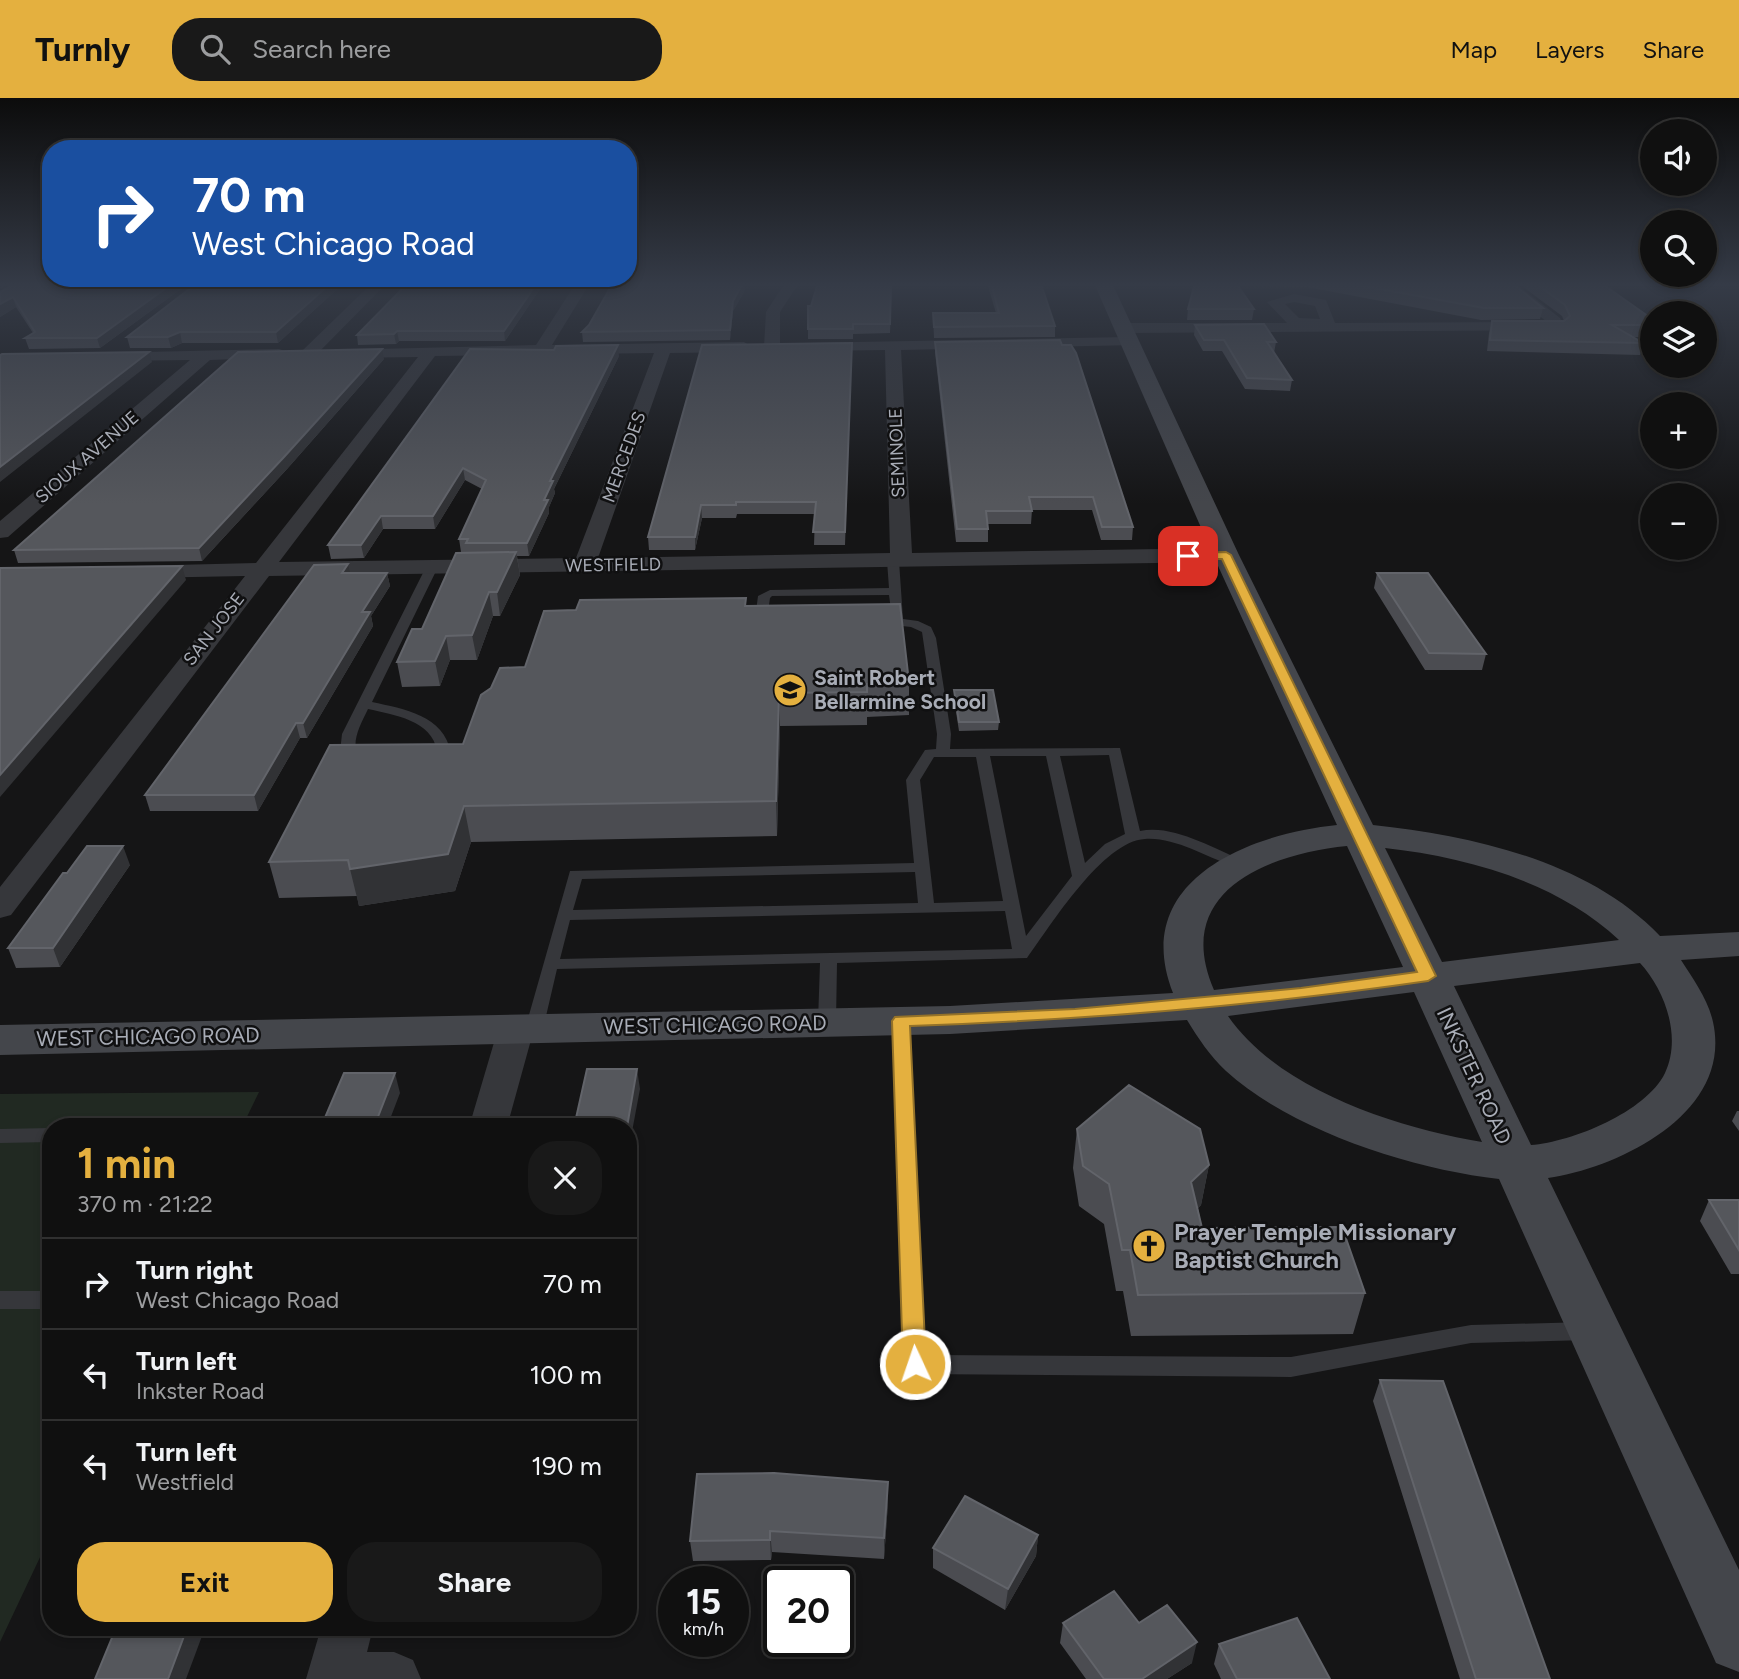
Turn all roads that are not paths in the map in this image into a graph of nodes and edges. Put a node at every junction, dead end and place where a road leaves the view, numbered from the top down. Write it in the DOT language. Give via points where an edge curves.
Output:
graph roads {
  1 [pos="204,357"];
  2 [pos="427,357"];
  3 [pos="661,357"];
  4 [pos="893,357"];
  5 [pos="1130,357"];
  6 [pos="0,532"];
  7 [pos="1226,555"];
  8 [pos="897,561"];
  9 [pos="584,565"];
  10 [pos="432,567"];
  11 [pos="261,569"];
  12 [pos="123,571"];
  13 [pos="896,591"];
  14 [pos="775,626"];
  15 [pos="364,704"];
  16 [pos="1052,752"];
  17 [pos="943,753"];
  18 [pos="982,753"];
  19 [pos="418,761"];
  20 [pos="366,765"];
  21 [pos="1360,834"];
  22 [pos="1133,835"];
  23 [pos="1237,863"];
  24 [pos="923,867"];
  25 [pos="1080,876"];
  26 [pos="1012,906"];
  27 [pos="0,908"];
  28 [pos="928,909"];
  29 [pos="564,915"];
  30 [pos="1739,944"];
  31 [pos="1654,949"];
  32 [pos="1021,954"];
  33 [pos="829,958"];
  34 [pos="550,964"];
  35 [pos="1428,976"];
  36 [pos="1196,1004"];
  37 [pos="901,1021"];
  38 [pos="827,1023"];
  39 [pos="525,1029"];
  40 [pos="0,1040"];
  41 [pos="491,1118"];
  42 [pos="0,1136"];
  43 [pos="42,1136"];
  44 [pos="1514,1164"];
  45 [pos="0,1300"];
  46 [pos="42,1300"];
  47 [pos="1593,1330"];
  48 [pos="345,1636"];
  49 [pos="1739,1640"];
  50 [pos="333,1679"];
  51 [pos="394,1679"];
  1 -- 6 [label="street, SIOUX AVENUE"];
  2 -- 11 [label="street, SAN JOSE"];
  3 -- 9 [label="street, MERCEDES"];
  4 -- 8 [label="street, SEMINOLE"];
  5 -- 7 [label="main road, INKSTER ROAD"];
  7 -- 8 [label="street, WESTFIELD"];
  7 -- 21 [label="main road, INKSTER ROAD"];
  8 -- 9 [label="street, WESTFIELD"];
  8 -- 13 [label="lane"];
  9 -- 10 [label="street, WESTFIELD"];
  10 -- 11 [label="street, WESTFIELD"];
  10 -- 15 [label="lane"];
  11 -- 12 [label="street, WESTFIELD"];
  11 -- 27 [label="street, SAN JOSE"];
  13 -- 14 [label="lane" via="764,596 761,619"];
  13 -- 17 [label="lane" via="890,623 927,630"];
  15 -- 19 [label="lane" via="411,716 436,730 444,741 444,753"];
  15 -- 20 [label="lane" via="349,734 346,752 355,763"];
  16 -- 18 [label="lane"];
  16 -- 22 [label="lane" via="1115,751"];
  16 -- 25 [label="lane"];
  17 -- 18 [label="lane"];
  17 -- 24 [label="lane" via="930,753 912,780"];
  18 -- 26 [label="lane"];
  21 -- 23 [label="main road" via="1276,847"];
  21 -- 31 [label="main road" via="1437,843 1514,865 1587,899"];
  21 -- 35 [label="main road, INKSTER ROAD"];
  22 -- 23 [label="lane" via="1168,838"];
  22 -- 25 [label="lane"];
  23 -- 36 [label="main road" via="1212,882 1186,919 1183,967"];
  24 -- 28 [label="lane"];
  24 -- 29 [label="lane" via="575,874"];
  25 -- 32 [label="lane"];
  26 -- 28 [label="lane"];
  26 -- 32 [label="lane"];
  28 -- 29 [label="lane"];
  29 -- 34 [label="lane"];
  30 -- 31 [label="main road, WEST CHICAGO ROAD"];
  31 -- 35 [label="main road, WEST CHICAGO ROAD" via="1552,957"];
  31 -- 44 [label="main road" via="1678,983 1692,1016 1694,1048 1682,1084 1660,1110 1614,1141 1570,1156"];
  32 -- 33 [label="lane"];
  33 -- 34 [label="lane"];
  33 -- 38 [label="lane"];
  34 -- 39 [label="lane"];
  35 -- 36 [label="main road, WEST CHICAGO ROAD"];
  35 -- 44 [label="main road, INKSTER ROAD"];
  36 -- 37 [label="main road, WEST CHICAGO ROAD"];
  36 -- 44 [label="main road" via="1244,1062 1306,1101 1407,1142"];
  37 -- 38 [label="main road, WEST CHICAGO ROAD"];
  37 -- 47 [label="lane" via="915,1364 1291,1367 1471,1334"];
  38 -- 39 [label="main road, WEST CHICAGO ROAD"];
  39 -- 40 [label="main road, WEST CHICAGO ROAD"];
  39 -- 41 [label="street"];
  42 -- 43 [label="lane"];
  44 -- 47 [label="main road, INKSTER ROAD"];
  45 -- 46 [label="lane"];
  47 -- 49 [label="main road, INKSTER ROAD"];
  48 -- 50 [label="street"];
  50 -- 51 [label="street"];
}
